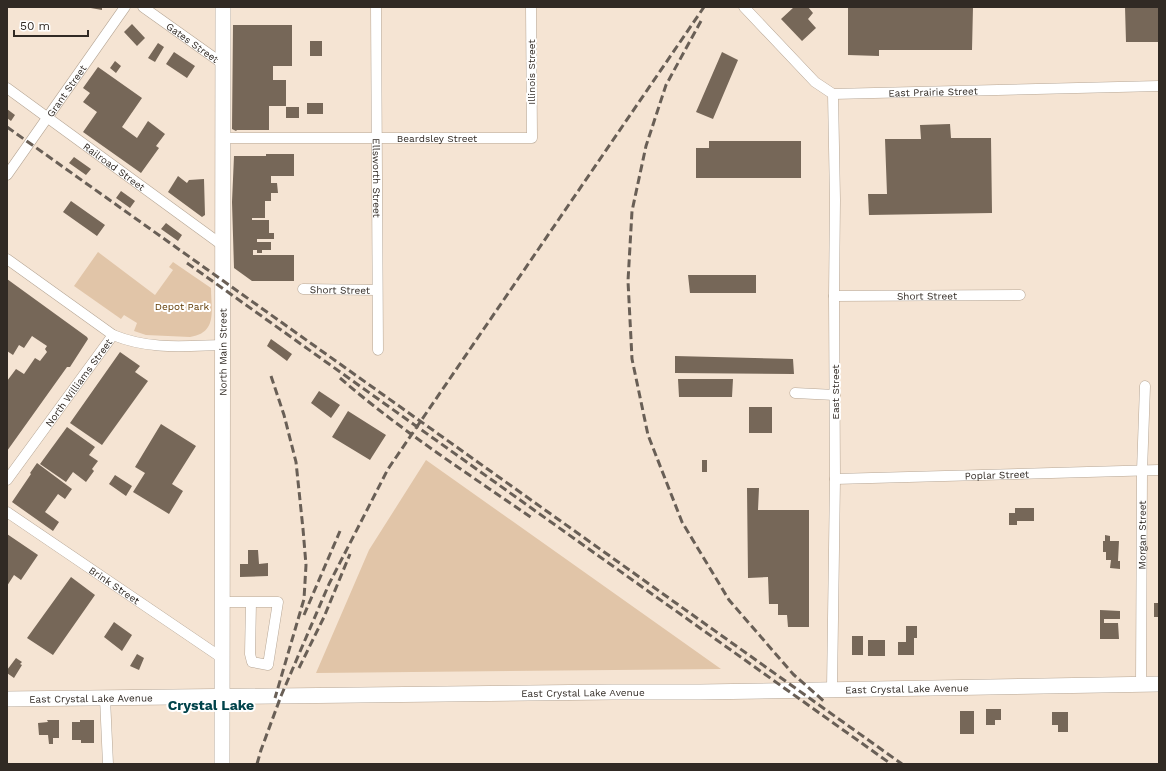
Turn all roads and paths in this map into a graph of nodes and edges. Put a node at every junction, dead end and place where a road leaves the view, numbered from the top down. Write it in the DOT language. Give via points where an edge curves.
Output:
graph roads {
  1 [pos="125,7"];
  2 [pos="143,7"];
  3 [pos="223,7"];
  4 [pos="376,7"];
  5 [pos="531,7"];
  6 [pos="744,7"];
  7 [pos="223,64"];
  8 [pos="1159,86"];
  9 [pos="7,88"];
  10 [pos="833,94"];
  11 [pos="48,118"];
  12 [pos="223,138"];
  13 [pos="376,138"];
  14 [pos="532,138"];
  15 [pos="7,175"];
  16 [pos="222,245"];
  17 [pos="7,259"];
  18 [pos="303,289"];
  19 [pos="377,290"];
  20 [pos="1020,295"];
  21 [pos="834,296"];
  22 [pos="113,335"];
  23 [pos="222,346"];
  24 [pos="378,350"];
  25 [pos="1145,386"];
  26 [pos="795,393"];
  27 [pos="835,394"];
  28 [pos="1159,470"];
  29 [pos="1142,471"];
  30 [pos="835,479"];
  31 [pos="7,480"];
  32 [pos="7,512"];
  33 [pos="222,602"];
  34 [pos="251,602"];
  35 [pos="222,658"];
  36 [pos="1141,684"];
  37 [pos="1159,684"];
  38 [pos="832,689"];
  39 [pos="222,697"];
  40 [pos="105,698"];
  41 [pos="7,699"];
  42 [pos="108,764"];
  43 [pos="222,764"];
  1 -- 11 [label="street, Grant Street"];
  2 -- 7 [label="street, Gates Street"];
  3 -- 7 [label="street, North Main Street"];
  4 -- 13 [label="street, Ellsworth Street"];
  5 -- 14 [label="street, Illinois Street"];
  6 -- 10 [label="street" via="815,82"];
  7 -- 12 [label="street, North Main Street"];
  8 -- 10 [label="street, East Prairie Street"];
  9 -- 11 [label="street, Railroad Street"];
  10 -- 21 [label="street, East Street"];
  11 -- 15 [label="street, Grant Street"];
  11 -- 16 [label="street, Railroad Street"];
  12 -- 13 [label="street, Beardsley Street"];
  12 -- 16 [label="street, North Main Street"];
  13 -- 14 [label="street, Beardsley Street"];
  13 -- 19 [label="street, Ellsworth Street"];
  16 -- 23 [label="street, North Main Street"];
  17 -- 22 [label="street"];
  18 -- 19 [label="street, Short Street"];
  19 -- 24 [label="street, Ellsworth Street"];
  20 -- 21 [label="street, Short Street"];
  21 -- 27 [label="street, East Street"];
  22 -- 23 [label="street, North Williams Street" via="145,345"];
  22 -- 31 [label="street, North Williams Street"];
  23 -- 33 [label="street, North Main Street"];
  25 -- 29 [label="street, Morgan Street"];
  26 -- 27 [label="street"];
  27 -- 30 [label="street, East Street"];
  28 -- 29 [label="street, Poplar Street"];
  29 -- 30 [label="street, Poplar Street"];
  29 -- 36 [label="street, Morgan Street"];
  30 -- 38 [label="street, East Street"];
  32 -- 35 [label="street, Brink Street"];
  33 -- 34 [label="street"];
  33 -- 35 [label="street, North Main Street"];
  34 -- 34 [label="street" via="278,602 268,665 252,662"];
  35 -- 39 [label="street, North Main Street"];
  36 -- 37 [label="street, East Crystal Lake Avenue"];
  36 -- 38 [label="street, East Crystal Lake Avenue"];
  38 -- 39 [label="street, East Crystal Lake Avenue"];
  39 -- 40 [label="street, East Crystal Lake Avenue"];
  39 -- 43 [label="street, North Main Street"];
  40 -- 41 [label="street, East Crystal Lake Avenue"];
  40 -- 42 [label="street"];
}
